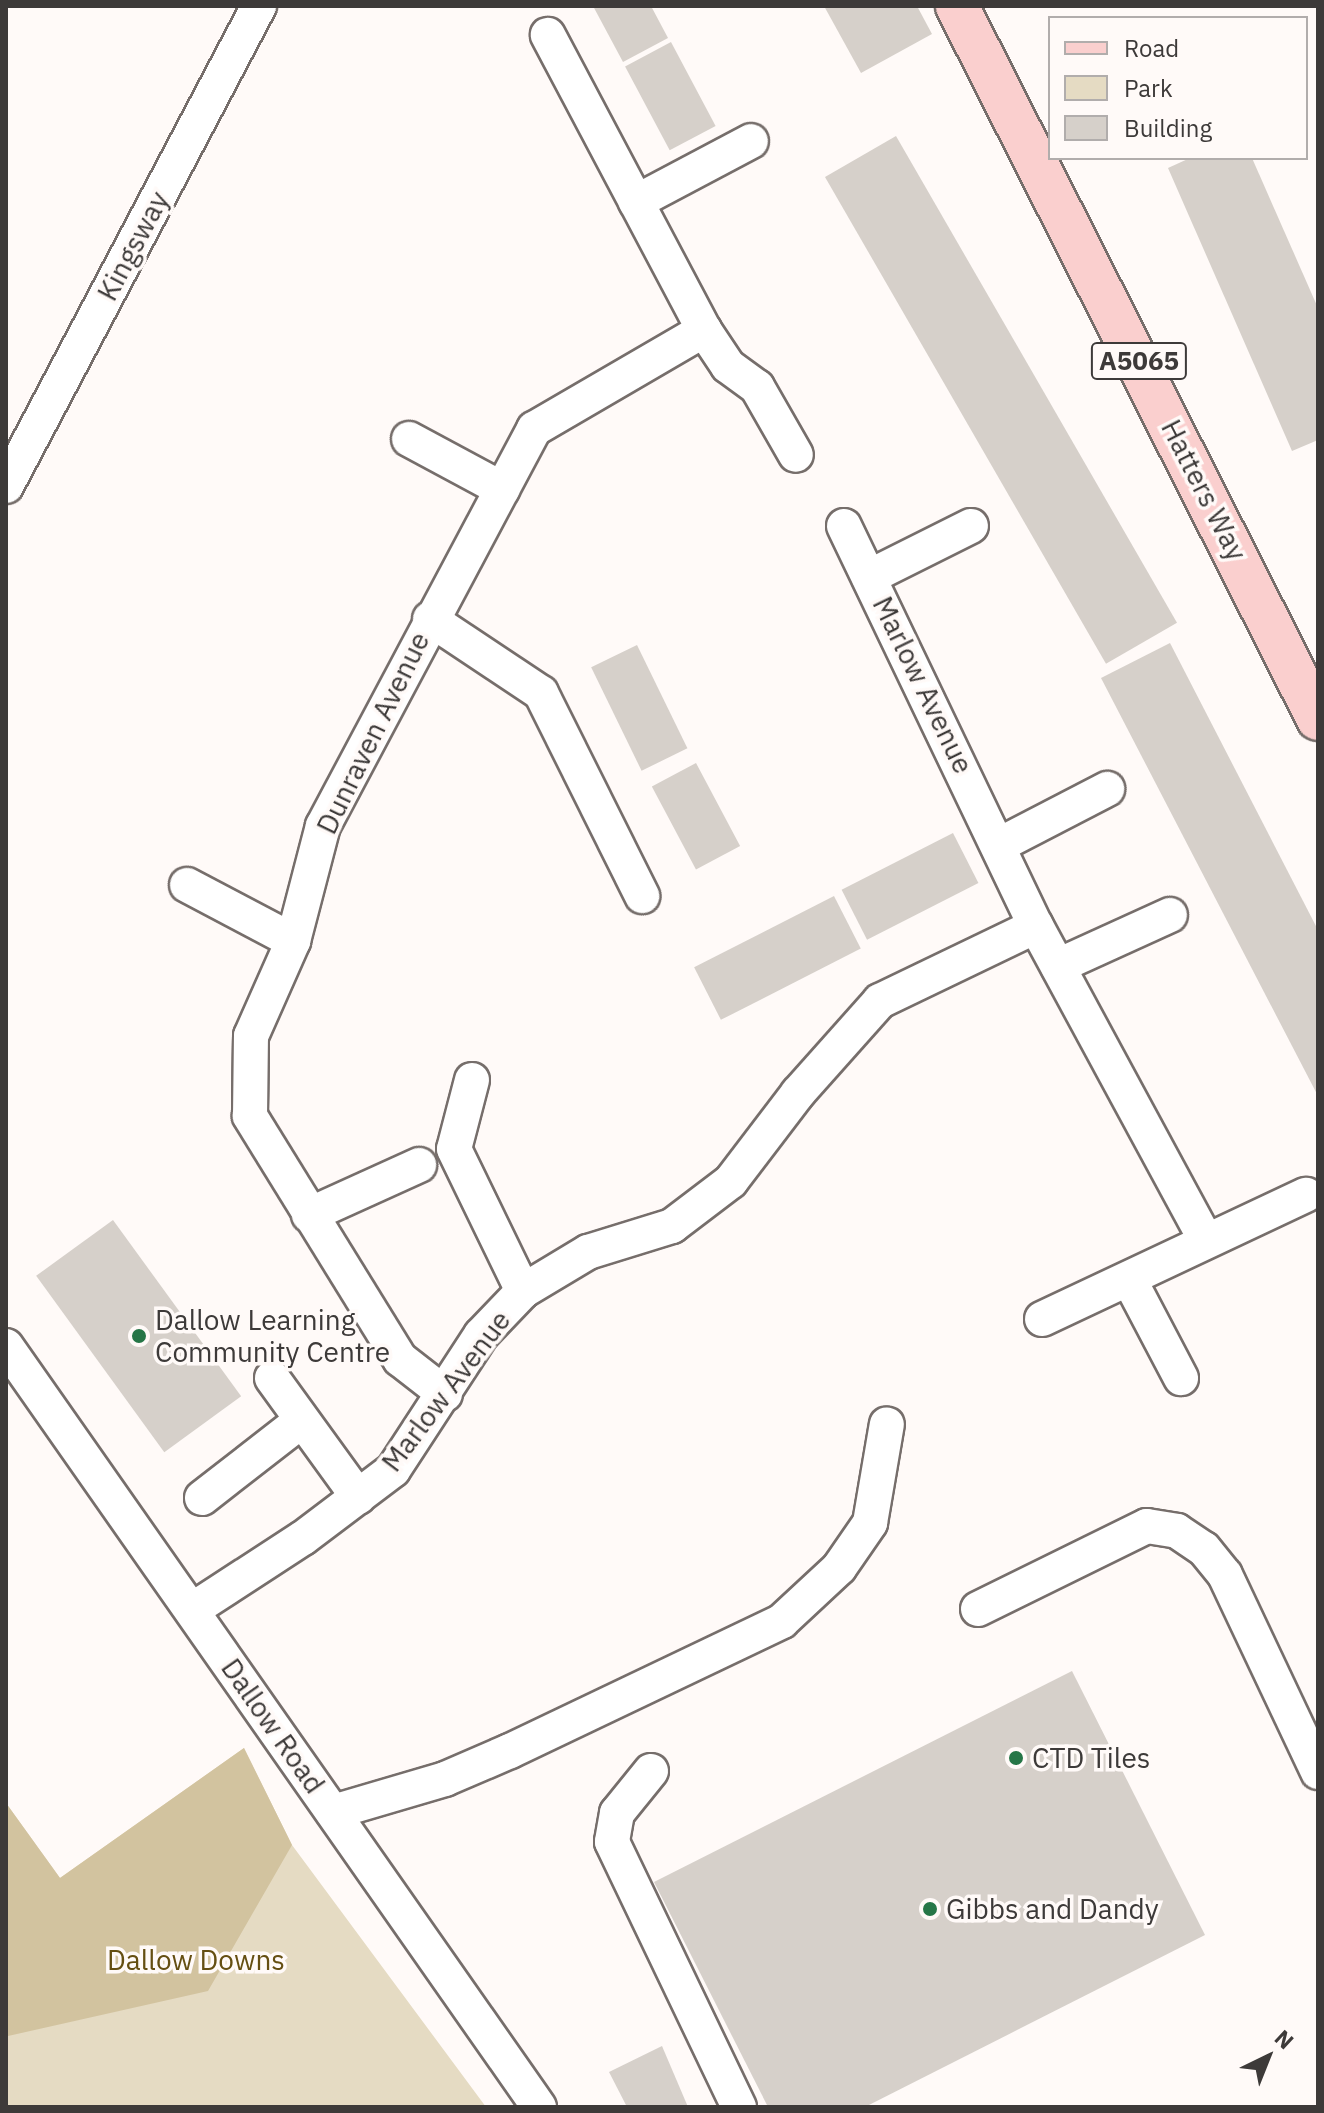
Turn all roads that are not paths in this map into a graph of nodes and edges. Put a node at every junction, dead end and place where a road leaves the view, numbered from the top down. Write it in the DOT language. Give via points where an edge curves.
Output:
graph roads {
  1 [pos="259,6"];
  2 [pos="957,6"];
  3 [pos="548,35"];
  4 [pos="751,141"];
  5 [pos="636,202"];
  6 [pos="704,330"];
  7 [pos="409,439"];
  8 [pos="796,455"];
  9 [pos="6,486"];
  10 [pos="502,489"];
  11 [pos="844,526"];
  12 [pos="971,526"];
  13 [pos="869,577"];
  14 [pos="430,619"];
  15 [pos="1318,719"];
  16 [pos="1107,789"];
  17 [pos="999,845"];
  18 [pos="187,885"];
  19 [pos="642,896"];
  20 [pos="1170,915"];
  21 [pos="1036,926"];
  22 [pos="293,941"];
  23 [pos="1058,966"];
  24 [pos="472,1080"];
  25 [pos="419,1165"];
  26 [pos="1306,1195"];
  27 [pos="309,1215"];
  28 [pos="1206,1240"];
  29 [pos="1129,1279"];
  30 [pos="523,1291"];
  31 [pos="1042,1319"];
  32 [pos="6,1346"];
  33 [pos="272,1378"];
  34 [pos="1181,1378"];
  35 [pos="445,1394"];
  36 [pos="301,1421"];
  37 [pos="887,1424"];
  38 [pos="358,1497"];
  39 [pos="202,1498"];
  40 [pos="978,1609"];
  41 [pos="192,1610"];
  42 [pos="651,1771"];
  43 [pos="1318,1772"];
  44 [pos="333,1812"];
  45 [pos="539,2107"];
  46 [pos="739,2107"];
  1 -- 9 [label="street, Kingsway"];
  2 -- 15 [label="main road, Hatters Way / A5065"];
  3 -- 5 [label="street"];
  4 -- 5 [label="street"];
  5 -- 6 [label="street"];
  6 -- 8 [label="street" via="728,366 757,387"];
  6 -- 10 [label="street, Dunraven Avenue" via="534,429"];
  7 -- 10 [label="street"];
  10 -- 14 [label="street, Dunraven Avenue"];
  11 -- 13 [label="street, Marlow Avenue"];
  12 -- 13 [label="street"];
  13 -- 17 [label="street, Marlow Avenue"];
  14 -- 19 [label="street, Dunraven Avenue" via="541,693"];
  14 -- 22 [label="street, Dunraven Avenue" via="323,826"];
  16 -- 17 [label="street"];
  17 -- 21 [label="street, Marlow Avenue"];
  18 -- 22 [label="street"];
  20 -- 23 [label="street"];
  21 -- 23 [label="street, Marlow Avenue"];
  21 -- 30 [label="street, Marlow Avenue" via="880,1001 798,1093 731,1181 672,1226 588,1252"];
  22 -- 27 [label="street, Dunraven Avenue" via="251,1036 250,1116"];
  23 -- 28 [label="street, Marlow Avenue"];
  24 -- 30 [label="street" via="454,1149"];
  25 -- 27 [label="street"];
  26 -- 28 [label="street"];
  27 -- 35 [label="street, Dunraven Avenue" via="400,1359"];
  28 -- 29 [label="street"];
  29 -- 31 [label="street"];
  29 -- 34 [label="street"];
  30 -- 35 [label="street, Marlow Avenue" via="481,1335"];
  32 -- 41 [label="street, Dallow Road"];
  33 -- 36 [label="street"];
  35 -- 38 [label="street, Marlow Avenue" via="393,1470"];
  36 -- 38 [label="street"];
  36 -- 39 [label="street"];
  37 -- 44 [label="street" via="870,1523 839,1568 782,1621 497,1757 445,1779"];
  38 -- 41 [label="street, Marlow Avenue"];
  40 -- 43 [label="street" via="1147,1526 1177,1531 1204,1549 1225,1575"];
  41 -- 44 [label="street, Dallow Road"];
  42 -- 46 [label="street" via="617,1813 612,1842"];
  44 -- 45 [label="street, Dallow Road"];
}
